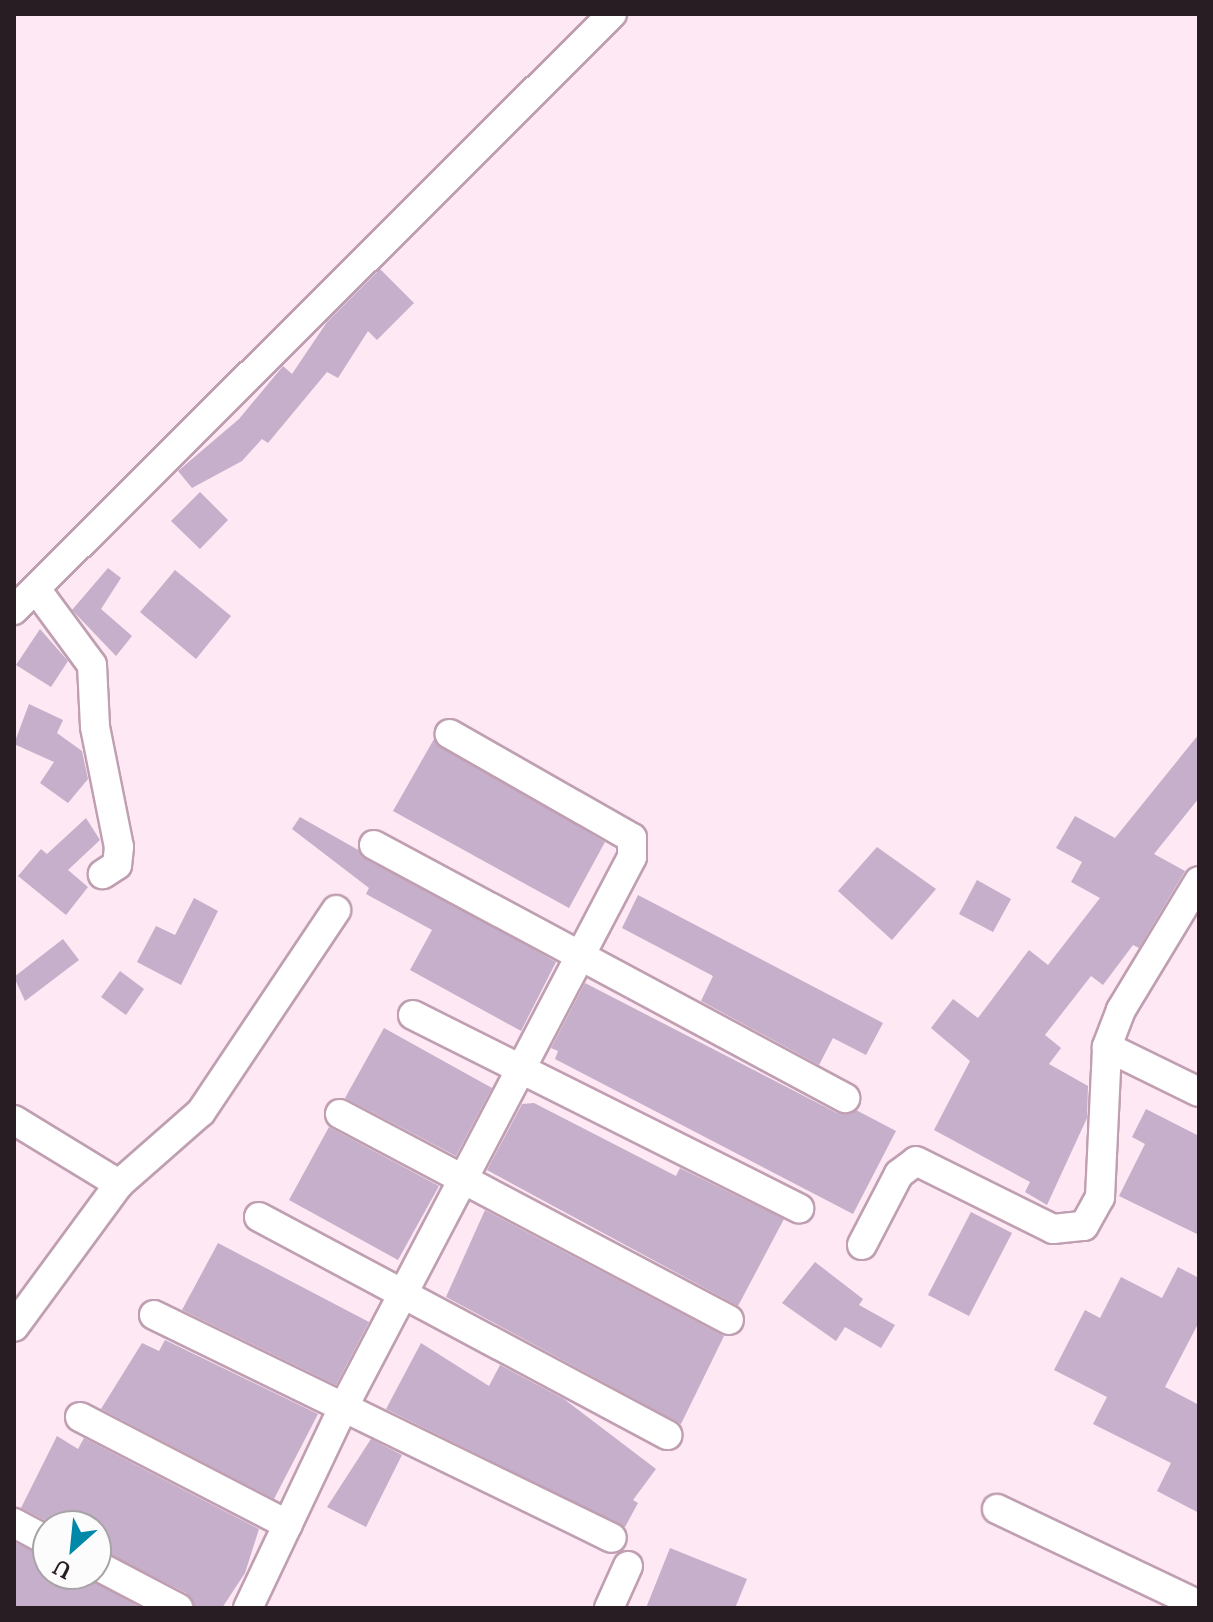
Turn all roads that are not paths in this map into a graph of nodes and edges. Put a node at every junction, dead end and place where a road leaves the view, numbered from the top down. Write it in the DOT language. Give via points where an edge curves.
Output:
graph roads {
  1 [pos="612,14"];
  2 [pos="36,589"];
  3 [pos="14,610"];
  4 [pos="450,734"];
  5 [pos="374,845"];
  6 [pos="103,874"];
  7 [pos="1199,881"];
  8 [pos="336,910"];
  9 [pos="578,956"];
  10 [pos="413,1015"];
  11 [pos="1107,1047"];
  12 [pos="522,1072"];
  13 [pos="1199,1092"];
  14 [pos="845,1098"];
  15 [pos="340,1114"];
  16 [pos="14,1120"];
  17 [pos="468,1181"];
  18 [pos="119,1184"];
  19 [pos="799,1208"];
  20 [pos="259,1217"];
  21 [pos="862,1245"];
  22 [pos="403,1297"];
  23 [pos="19,1311"];
  24 [pos="154,1315"];
  25 [pos="729,1320"];
  26 [pos="343,1408"];
  27 [pos="80,1417"];
  28 [pos="668,1435"];
  29 [pos="997,1509"];
  30 [pos="14,1523"];
  31 [pos="288,1525"];
  32 [pos="32,1533"];
  33 [pos="612,1538"];
  34 [pos="628,1566"];
  35 [pos="112,1573"];
  36 [pos="1199,1605"];
  37 [pos="178,1608"];
  38 [pos="248,1608"];
  39 [pos="609,1608"];
  1 -- 2 [label="street"];
  2 -- 3 [label="street"];
  2 -- 6 [label="street" via="92,665 95,727 119,847 117,865"];
  4 -- 9 [label="street" via="632,838 632,857"];
  5 -- 9 [label="street"];
  7 -- 11 [label="street" via="1121,1010"];
  8 -- 18 [label="street" via="201,1112"];
  9 -- 12 [label="street"];
  9 -- 14 [label="street"];
  10 -- 12 [label="street"];
  11 -- 13 [label="street"];
  11 -- 21 [label="street" via="1100,1197 1084,1226 1053,1229 916,1161 899,1174"];
  12 -- 17 [label="street"];
  12 -- 19 [label="street"];
  15 -- 17 [label="street"];
  16 -- 18 [label="street"];
  17 -- 22 [label="street"];
  17 -- 25 [label="street"];
  18 -- 23 [label="street"];
  20 -- 22 [label="street"];
  22 -- 26 [label="street"];
  22 -- 28 [label="street"];
  24 -- 26 [label="street"];
  26 -- 31 [label="street"];
  26 -- 33 [label="street"];
  27 -- 31 [label="street"];
  29 -- 36 [label="street"];
  30 -- 32 [label="street"];
  31 -- 38 [label="street"];
  34 -- 39 [label="street"];
  35 -- 37 [label="street"];
}
